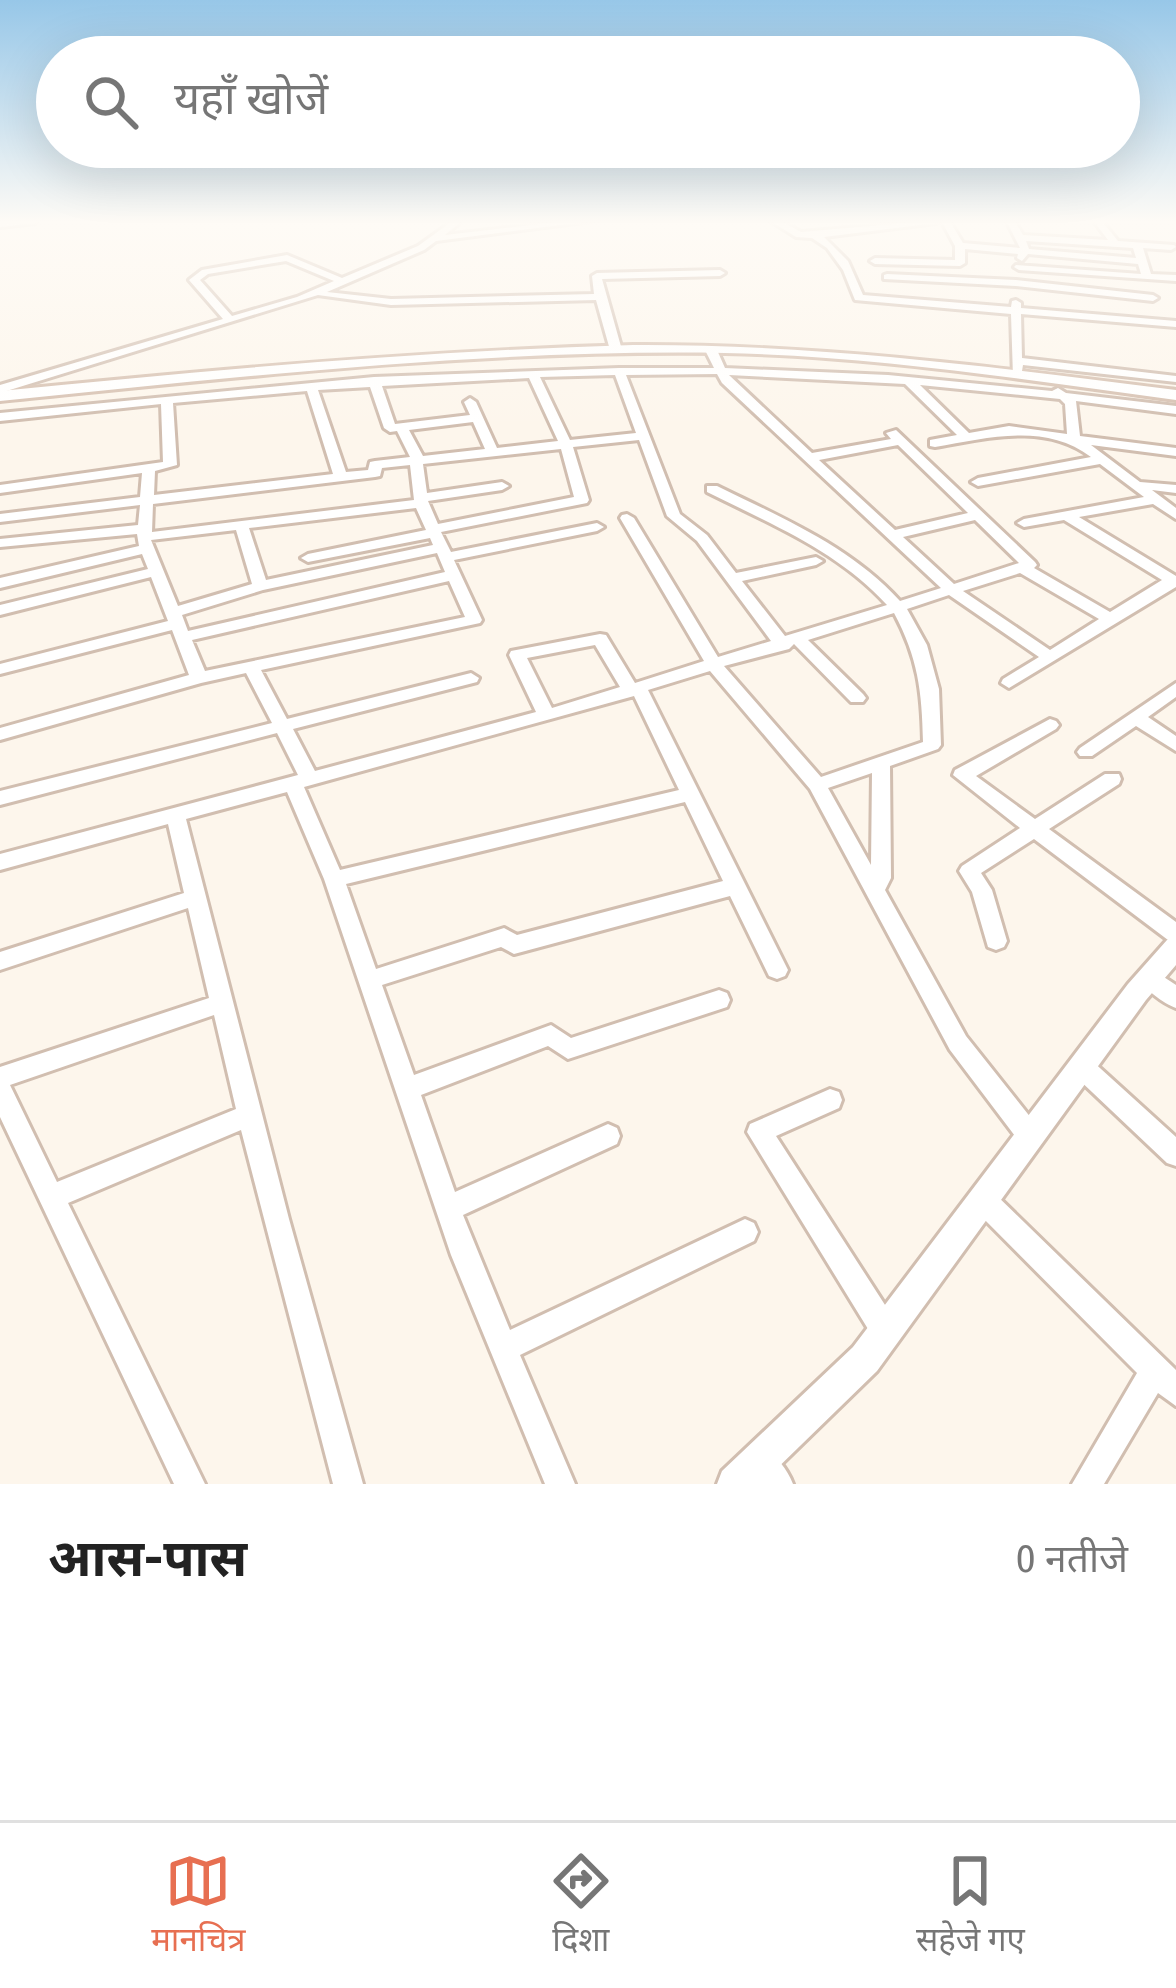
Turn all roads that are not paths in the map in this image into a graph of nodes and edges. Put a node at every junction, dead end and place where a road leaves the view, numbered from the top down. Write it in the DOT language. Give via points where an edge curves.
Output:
graph roads {
  1 [pos="202,289"];
  2 [pos="326,289"];
  3 [pos="599,289"];
  4 [pos="857,289"];
  5 [pos="1016,289"];
  6 [pos="1073,289"];
  7 [pos="317,293"];
  8 [pos="600,297"];
  9 [pos="1153,298"];
  10 [pos="1016,310"];
  11 [pos="230,320"];
  12 [pos="1176,324"];
  13 [pos="616,350"];
  14 [pos="711,350"];
  15 [pos="620,371"];
  16 [pos="721,371"];
  17 [pos="1021,371"];
  18 [pos="532,374"];
  19 [pos="1176,379"];
  20 [pos="374,381"];
  21 [pos="910,382"];
  22 [pos="311,386"];
  23 [pos="0,393"];
  24 [pos="1176,394"];
  25 [pos="1066,396"];
  26 [pos="166,400"];
  27 [pos="470,402"];
  28 [pos="1176,410"];
  29 [pos="0,417"];
  30 [pos="475,418"];
  31 [pos="401,427"];
  32 [pos="643,436"];
  33 [pos="968,438"];
  34 [pos="1073,438"];
  35 [pos="935,443"];
  36 [pos="566,444"];
  37 [pos="492,451"];
  38 [pos="1176,452"];
  39 [pos="813,457"];
  40 [pos="1103,459"];
  41 [pos="416,460"];
  42 [pos="149,468"];
  43 [pos="341,477"];
  44 [pos="978,482"];
  45 [pos="1138,484"];
  46 [pos="502,486"];
  47 [pos="712,489"];
  48 [pos="1176,489"];
  49 [pos="0,490"];
  50 [pos="1158,499"];
  51 [pos="420,501"];
  52 [pos="147,502"];
  53 [pos="1176,514"];
  54 [pos="978,515"];
  55 [pos="1065,515"];
  56 [pos="0,518"];
  57 [pos="627,518"];
  58 [pos="1024,523"];
  59 [pos="241,524"];
  60 [pos="597,527"];
  61 [pos="892,535"];
  62 [pos="145,538"];
  63 [pos="439,542"];
  64 [pos="0,543"];
  65 [pos="308,558"];
  66 [pos="816,561"];
  67 [pos="1021,567"];
  68 [pos="156,571"];
  69 [pos="454,575"];
  70 [pos="733,578"];
  71 [pos="1174,581"];
  72 [pos="0,583"];
  73 [pos="260,586"];
  74 [pos="952,590"];
  75 [pos="901,607"];
  76 [pos="0,610"];
  77 [pos="1110,619"];
  78 [pos="177,625"];
  79 [pos="791,643"];
  80 [pos="1050,657"];
  81 [pos="250,666"];
  82 [pos="716,666"];
  83 [pos="0,669"];
  84 [pos="199,678"];
  85 [pos="471,678"];
  86 [pos="1009,683"];
  87 [pos="1176,689"];
  88 [pos="635,690"];
  89 [pos="857,698"];
  90 [pos="547,716"];
  91 [pos="1136,718"];
  92 [pos="281,725"];
  93 [pos="1050,725"];
  94 [pos="0,734"];
  95 [pos="1176,745"];
  96 [pos="1086,752"];
  97 [pos="881,764"];
  98 [pos="1112,778"];
  99 [pos="301,782"];
  100 [pos="817,785"];
  101 [pos="691,794"];
  102 [pos="0,798"];
  103 [pos="176,815"];
  104 [pos="1035,829"];
  105 [pos="0,862"];
  106 [pos="334,879"];
  107 [pos="736,886"];
  108 [pos="874,889"];
  109 [pos="196,897"];
  110 [pos="1176,934"];
  111 [pos="996,941"];
  112 [pos="1176,947"];
  113 [pos="0,961"];
  114 [pos="777,970"];
  115 [pos="1150,976"];
  116 [pos="369,980"];
  117 [pos="1176,998"];
  118 [pos="719,1000"];
  119 [pos="222,1003"];
  120 [pos="1082,1066"];
  121 [pos="0,1078"];
  122 [pos="406,1089"];
  123 [pos="0,1091"];
  124 [pos="830,1100"];
  125 [pos="250,1115"];
  126 [pos="608,1136"];
  127 [pos="1030,1136"];
  128 [pos="1176,1154"];
  129 [pos="51,1197"];
  130 [pos="983,1200"];
  131 [pos="448,1209"];
  132 [pos="746,1232"];
  133 [pos="886,1332"];
  134 [pos="502,1348"];
  135 [pos="1166,1380"];
  136 [pos="768,1473"];
  137 [pos="190,1484"];
  138 [pos="348,1484"];
  139 [pos="560,1484"];
  140 [pos="735,1484"];
  141 [pos="1087,1484"];
  1 -- 11 [label="street"];
  2 -- 7 [label="street"];
  3 -- 8 [label="street"];
  4 -- 10 [label="street" via="859,298"];
  5 -- 10 [label="street"];
  6 -- 9 [label="street"];
  7 -- 8 [label="street" via="391,302"];
  7 -- 11 [label="street"];
  8 -- 13 [label="street"];
  10 -- 12 [label="street"];
  10 -- 17 [label="street"];
  11 -- 23 [label="street"];
  13 -- 14 [label="main road"];
  13 -- 23 [label="main road" via="441,355"];
  14 -- 16 [label="street"];
  14 -- 17 [label="main road"];
  15 -- 16 [label="street"];
  15 -- 18 [label="street"];
  15 -- 32 [label="street"];
  16 -- 21 [label="street"];
  16 -- 39 [label="street"];
  17 -- 19 [label="street"];
  17 -- 24 [label="main road"];
  17 -- 25 [label="street"];
  18 -- 20 [label="street"];
  18 -- 36 [label="street"];
  20 -- 22 [label="street"];
  20 -- 31 [label="street" via="390,428"];
  21 -- 25 [label="street"];
  21 -- 33 [label="street"];
  22 -- 26 [label="street"];
  22 -- 43 [label="street"];
  25 -- 28 [label="street"];
  25 -- 34 [label="street"];
  26 -- 29 [label="street"];
  26 -- 42 [label="street" via="170,465"];
  27 -- 30 [label="street"];
  30 -- 31 [label="street"];
  30 -- 37 [label="street"];
  31 -- 41 [label="street"];
  32 -- 36 [label="street"];
  32 -- 70 [label="street" via="674,516"];
  33 -- 34 [label="street" via="1009,430"];
  33 -- 35 [label="street"];
  34 -- 38 [label="street"];
  34 -- 40 [label="street"];
  36 -- 37 [label="street"];
  36 -- 63 [label="street" via="582,500"];
  37 -- 41 [label="street"];
  39 -- 54 [label="street" via="896,437"];
  39 -- 61 [label="street"];
  40 -- 44 [label="street"];
  40 -- 45 [label="street"];
  41 -- 43 [label="street"];
  41 -- 51 [label="street"];
  42 -- 49 [label="street"];
  42 -- 52 [label="street"];
  43 -- 52 [label="street"];
  45 -- 48 [label="street"];
  45 -- 50 [label="street"];
  46 -- 51 [label="street"];
  47 -- 75 [label="street" via="837,554"];
  50 -- 53 [label="street"];
  50 -- 55 [label="street"];
  51 -- 59 [label="street"];
  51 -- 63 [label="street"];
  52 -- 56 [label="street"];
  52 -- 62 [label="street"];
  54 -- 61 [label="street"];
  54 -- 67 [label="street" via="1030,565"];
  55 -- 58 [label="street"];
  55 -- 71 [label="street"];
  57 -- 82 [label="street"];
  59 -- 62 [label="street"];
  59 -- 73 [label="street"];
  60 -- 63 [label="street"];
  61 -- 74 [label="street"];
  62 -- 64 [label="street"];
  62 -- 68 [label="street"];
  62 -- 72 [label="street"];
  63 -- 65 [label="street"];
  63 -- 69 [label="street"];
  63 -- 73 [label="street"];
  66 -- 70 [label="street"];
  67 -- 74 [label="street"];
  67 -- 77 [label="street"];
  68 -- 76 [label="street"];
  68 -- 78 [label="street"];
  69 -- 78 [label="street"];
  69 -- 81 [label="street" via="474,620"];
  70 -- 79 [label="street"];
  71 -- 77 [label="street"];
  73 -- 78 [label="street"];
  74 -- 75 [label="street"];
  74 -- 80 [label="street"];
  75 -- 79 [label="street"];
  75 -- 97 [label="street" via="926,653 932,745"];
  77 -- 80 [label="street"];
  78 -- 83 [label="street"];
  78 -- 84 [label="street"];
  79 -- 82 [label="street"];
  79 -- 89 [label="street"];
  80 -- 86 [label="street"];
  81 -- 84 [label="street"];
  81 -- 92 [label="street"];
  82 -- 88 [label="street"];
  82 -- 100 [label="street"];
  84 -- 94 [label="street"];
  85 -- 92 [label="street"];
  87 -- 91 [label="street"];
  88 -- 90 [label="street"];
  88 -- 90 [label="street" via="600,639 518,655"];
  88 -- 101 [label="street"];
  90 -- 99 [label="street"];
  91 -- 95 [label="street"];
  91 -- 96 [label="street"];
  92 -- 99 [label="street"];
  92 -- 102 [label="street"];
  93 -- 104 [label="street" via="962,775"];
  97 -- 100 [label="street"];
  97 -- 108 [label="street" via="881,878"];
  98 -- 104 [label="street"];
  99 -- 103 [label="street"];
  99 -- 106 [label="street"];
  100 -- 108 [label="street"];
  101 -- 106 [label="street"];
  101 -- 107 [label="street"];
  103 -- 105 [label="street"];
  103 -- 109 [label="street"];
  104 -- 110 [label="street"];
  104 -- 111 [label="street" via="969,871"];
  106 -- 116 [label="street"];
  107 -- 114 [label="street"];
  107 -- 116 [label="street" via="514,945 504,938"];
  108 -- 127 [label="street" via="958,1043"];
  109 -- 113 [label="street"];
  109 -- 119 [label="street"];
  112 -- 115 [label="street"];
  115 -- 117 [label="street"];
  115 -- 120 [label="street"];
  116 -- 122 [label="street"];
  118 -- 122 [label="street" via="568,1049 551,1036"];
  119 -- 121 [label="street"];
  119 -- 125 [label="street"];
  120 -- 127 [label="street"];
  120 -- 128 [label="street"];
  122 -- 131 [label="street"];
  123 -- 129 [label="street"];
  124 -- 133 [label="street" via="759,1132"];
  125 -- 129 [label="street"];
  125 -- 138 [label="street"];
  126 -- 131 [label="street"];
  127 -- 130 [label="street"];
  129 -- 137 [label="street"];
  130 -- 133 [label="street"];
  130 -- 135 [label="street"];
  131 -- 134 [label="street"];
  132 -- 134 [label="street"];
  133 -- 136 [label="street"];
  134 -- 139 [label="street"];
  135 -- 141 [label="street"];
  136 -- 140 [label="street"];
}
